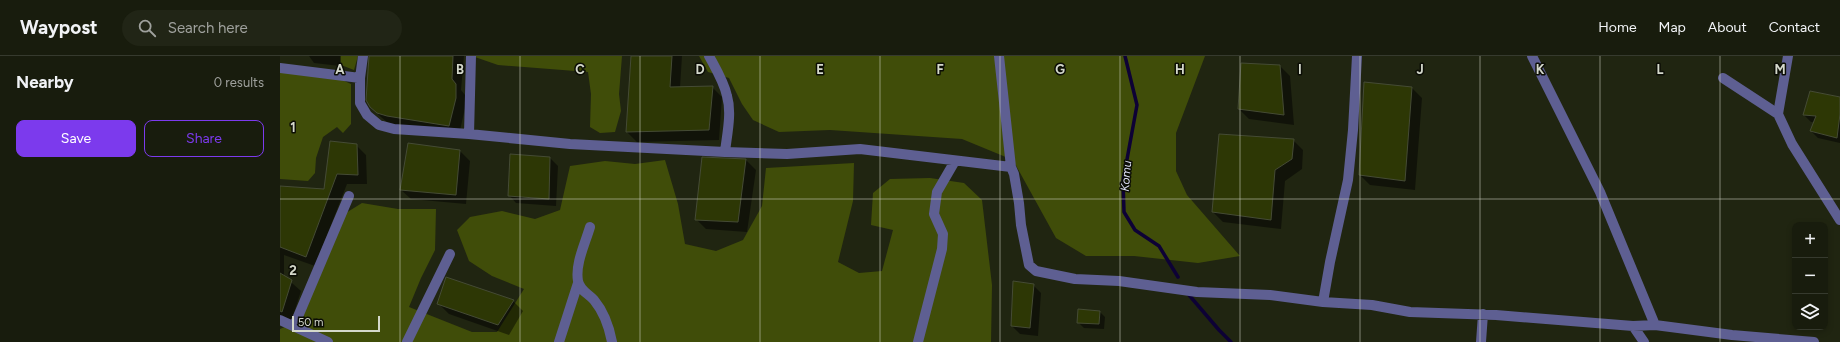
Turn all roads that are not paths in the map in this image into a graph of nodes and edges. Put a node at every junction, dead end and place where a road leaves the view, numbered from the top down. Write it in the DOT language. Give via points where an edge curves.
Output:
graph roads {
  1 [pos="363,56"];
  2 [pos="471,56"];
  3 [pos="709,56"];
  4 [pos="999,56"];
  5 [pos="1357,56"];
  6 [pos="1532,56"];
  7 [pos="1788,56"];
  8 [pos="280,68"];
  9 [pos="360,78"];
  10 [pos="1723,78"];
  11 [pos="1778,114"];
  12 [pos="469,134"];
  13 [pos="725,152"];
  14 [pos="955,161"];
  15 [pos="1011,167"];
  16 [pos="349,196"];
  17 [pos="1840,220"];
  18 [pos="590,227"];
  19 [pos="450,254"];
  20 [pos="578,283"];
  21 [pos="1323,302"];
  22 [pos="1483,314"];
  23 [pos="280,320"];
  24 [pos="1655,324"];
  25 [pos="294,326"];
  26 [pos="1633,326"];
  27 [pos="328,342"];
  28 [pos="407,342"];
  29 [pos="559,342"];
  30 [pos="612,342"];
  31 [pos="918,342"];
  32 [pos="1481,342"];
  33 [pos="1644,342"];
  34 [pos="1814,342"];
  1 -- 9 [label="street"];
  2 -- 12 [label="street"];
  3 -- 13 [label="street" via="728,96"];
  4 -- 15 [label="street"];
  5 -- 21 [label="street" via="1354,130 1348,180"];
  6 -- 24 [label="street" via="1600,192"];
  7 -- 11 [label="street"];
  8 -- 9 [label="street"];
  9 -- 12 [label="street" via="360,103 367,115 379,125 394,130"];
  10 -- 11 [label="street"];
  11 -- 17 [label="street" via="1792,144"];
  12 -- 13 [label="street" via="570,144"];
  13 -- 14 [label="street" via="787,154 860,149"];
  14 -- 15 [label="street"];
  14 -- 31 [label="street" via="937,192 934,214 943,234 942,249"];
  15 -- 21 [label="street" via="1020,203 1021,225 1029,265 1036,271 1075,279 1119,281 1197,292 1270,295"];
  16 -- 25 [label="street"];
  18 -- 20 [label="street" via="577,269"];
  19 -- 28 [label="street"];
  20 -- 29 [label="street"];
  20 -- 30 [label="street" via="593,299 607,321"];
  21 -- 22 [label="street" via="1372,305 1410,312"];
  22 -- 26 [label="street"];
  22 -- 32 [label="street"];
  23 -- 25 [label="street"];
  24 -- 26 [label="street"];
  24 -- 34 [label="street" via="1732,335"];
  25 -- 27 [label="street"];
  26 -- 33 [label="street"];
}
